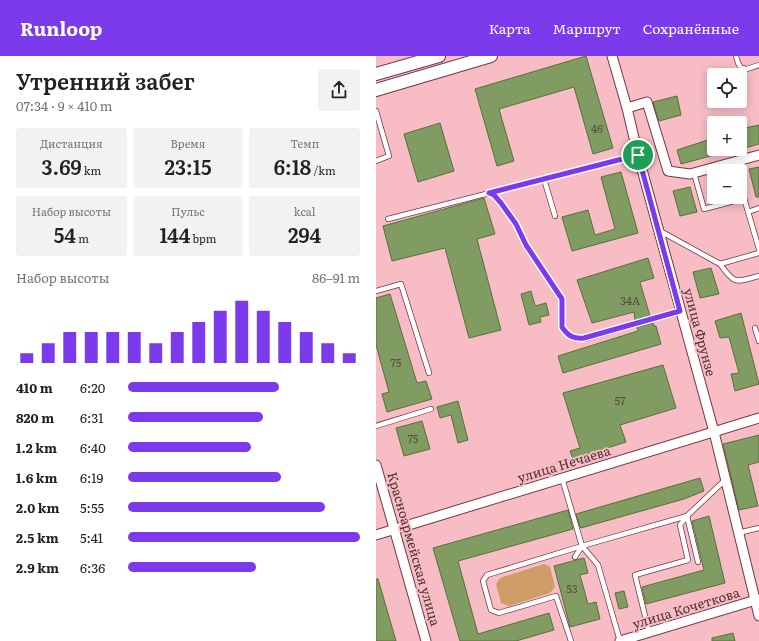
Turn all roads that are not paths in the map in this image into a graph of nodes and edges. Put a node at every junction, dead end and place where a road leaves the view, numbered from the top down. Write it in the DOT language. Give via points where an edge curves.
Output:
graph roads {
  1 [pos="439,56"];
  2 [pos="492,56"];
  3 [pos="612,56"];
  4 [pos="736,56"];
  5 [pos="759,65"];
  6 [pos="376,74"];
  7 [pos="376,90"];
  8 [pos="627,108"];
  9 [pos="376,111"];
  10 [pos="759,154"];
  11 [pos="638,155"];
  12 [pos="376,161"];
  13 [pos="735,161"];
  14 [pos="727,164"];
  15 [pos="736,164"];
  16 [pos="707,170"];
  17 [pos="694,173"];
  18 [pos="544,179"];
  19 [pos="489,193"];
  20 [pos="722,204"];
  21 [pos="746,204"];
  22 [pos="759,208"];
  23 [pos="748,212"];
  24 [pos="555,216"];
  25 [pos="388,219"];
  26 [pos="659,230"];
  27 [pos="759,249"];
  28 [pos="759,252"];
  29 [pos="720,264"];
  30 [pos="759,276"];
  31 [pos="376,292"];
  32 [pos="680,311"];
  33 [pos="755,328"];
  34 [pos="759,341"];
  35 [pos="429,373"];
  36 [pos="431,409"];
  37 [pos="759,418"];
  38 [pos="376,426"];
  39 [pos="714,432"];
  40 [pos="376,465"];
  41 [pos="562,478"];
  42 [pos="725,480"];
  43 [pos="687,516"];
  44 [pos="395,528"];
  45 [pos="759,528"];
  46 [pos="738,533"];
  47 [pos="376,535"];
  48 [pos="582,546"];
  49 [pos="575,557"];
  50 [pos="698,562"];
  51 [pos="757,600"];
  52 [pos="759,616"];
  53 [pos="649,632"];
  54 [pos="426,641"];
  55 [pos="571,641"];
  56 [pos="620,641"];
  1 -- 6 [label="main road"];
  2 -- 7 [label="main road"];
  3 -- 8 [label="street, улица Фрунзе"];
  4 -- 5 [label="lane" via="741,68"];
  8 -- 11 [label="street, улица Фрунзе"];
  8 -- 17 [label="street" via="647,102 668,171"];
  9 -- 12 [label="lane" via="389,156"];
  10 -- 13 [label="street"];
  11 -- 18 [label="lane"];
  11 -- 26 [label="street, улица Фрунзе"];
  13 -- 14 [label="street"];
  13 -- 15 [label="lane"];
  16 -- 17 [label="street"];
  17 -- 20 [label="lane" via="704,209"];
  18 -- 19 [label="lane"];
  18 -- 24 [label="lane"];
  19 -- 25 [label="lane"];
  19 -- 32 [label="lane" via="501,203 516,224 526,245 562,299 562,327 570,337 584,338"];
  21 -- 23 [label="lane"];
  22 -- 23 [label="lane"];
  23 -- 27 [label="lane"];
  26 -- 29 [label="lane"];
  26 -- 32 [label="street, улица Фрунзе"];
  28 -- 29 [label="lane"];
  29 -- 30 [label="lane" via="730,278 736,281"];
  31 -- 35 [label="lane" via="402,284"];
  32 -- 39 [label="street, улица Фрунзе"];
  33 -- 34 [label="lane"];
  36 -- 38 [label="lane"];
  37 -- 39 [label="street, улица Нечаева"];
  39 -- 41 [label="street, улица Нечаева"];
  39 -- 42 [label="street, улица Фрунзе"];
  40 -- 44 [label="street, Красноармейская улица"];
  41 -- 44 [label="street, улица Нечаева"];
  41 -- 48 [label="lane"];
  42 -- 43 [label="lane"];
  42 -- 46 [label="street, улица Фрунзе"];
  43 -- 48 [label="lane"];
  43 -- 50 [label="lane"];
  43 -- 53 [label="lane" via="680,525 688,560 635,575"];
  44 -- 47 [label="street, улица Нечаева"];
  44 -- 54 [label="street, Красноармейская улица"];
  45 -- 46 [label="lane"];
  46 -- 51 [label="street, улица Фрунзе"];
  48 -- 49 [label="lane"];
  48 -- 55 [label="lane" via="487,575 484,581 491,610 499,613 556,596"];
  48 -- 56 [label="lane" via="598,565"];
  51 -- 52 [label="street, улица Фрунзе"];
  51 -- 53 [label="street, улица Кочеткова"];
  53 -- 56 [label="street, улица Кочеткова"];
}
